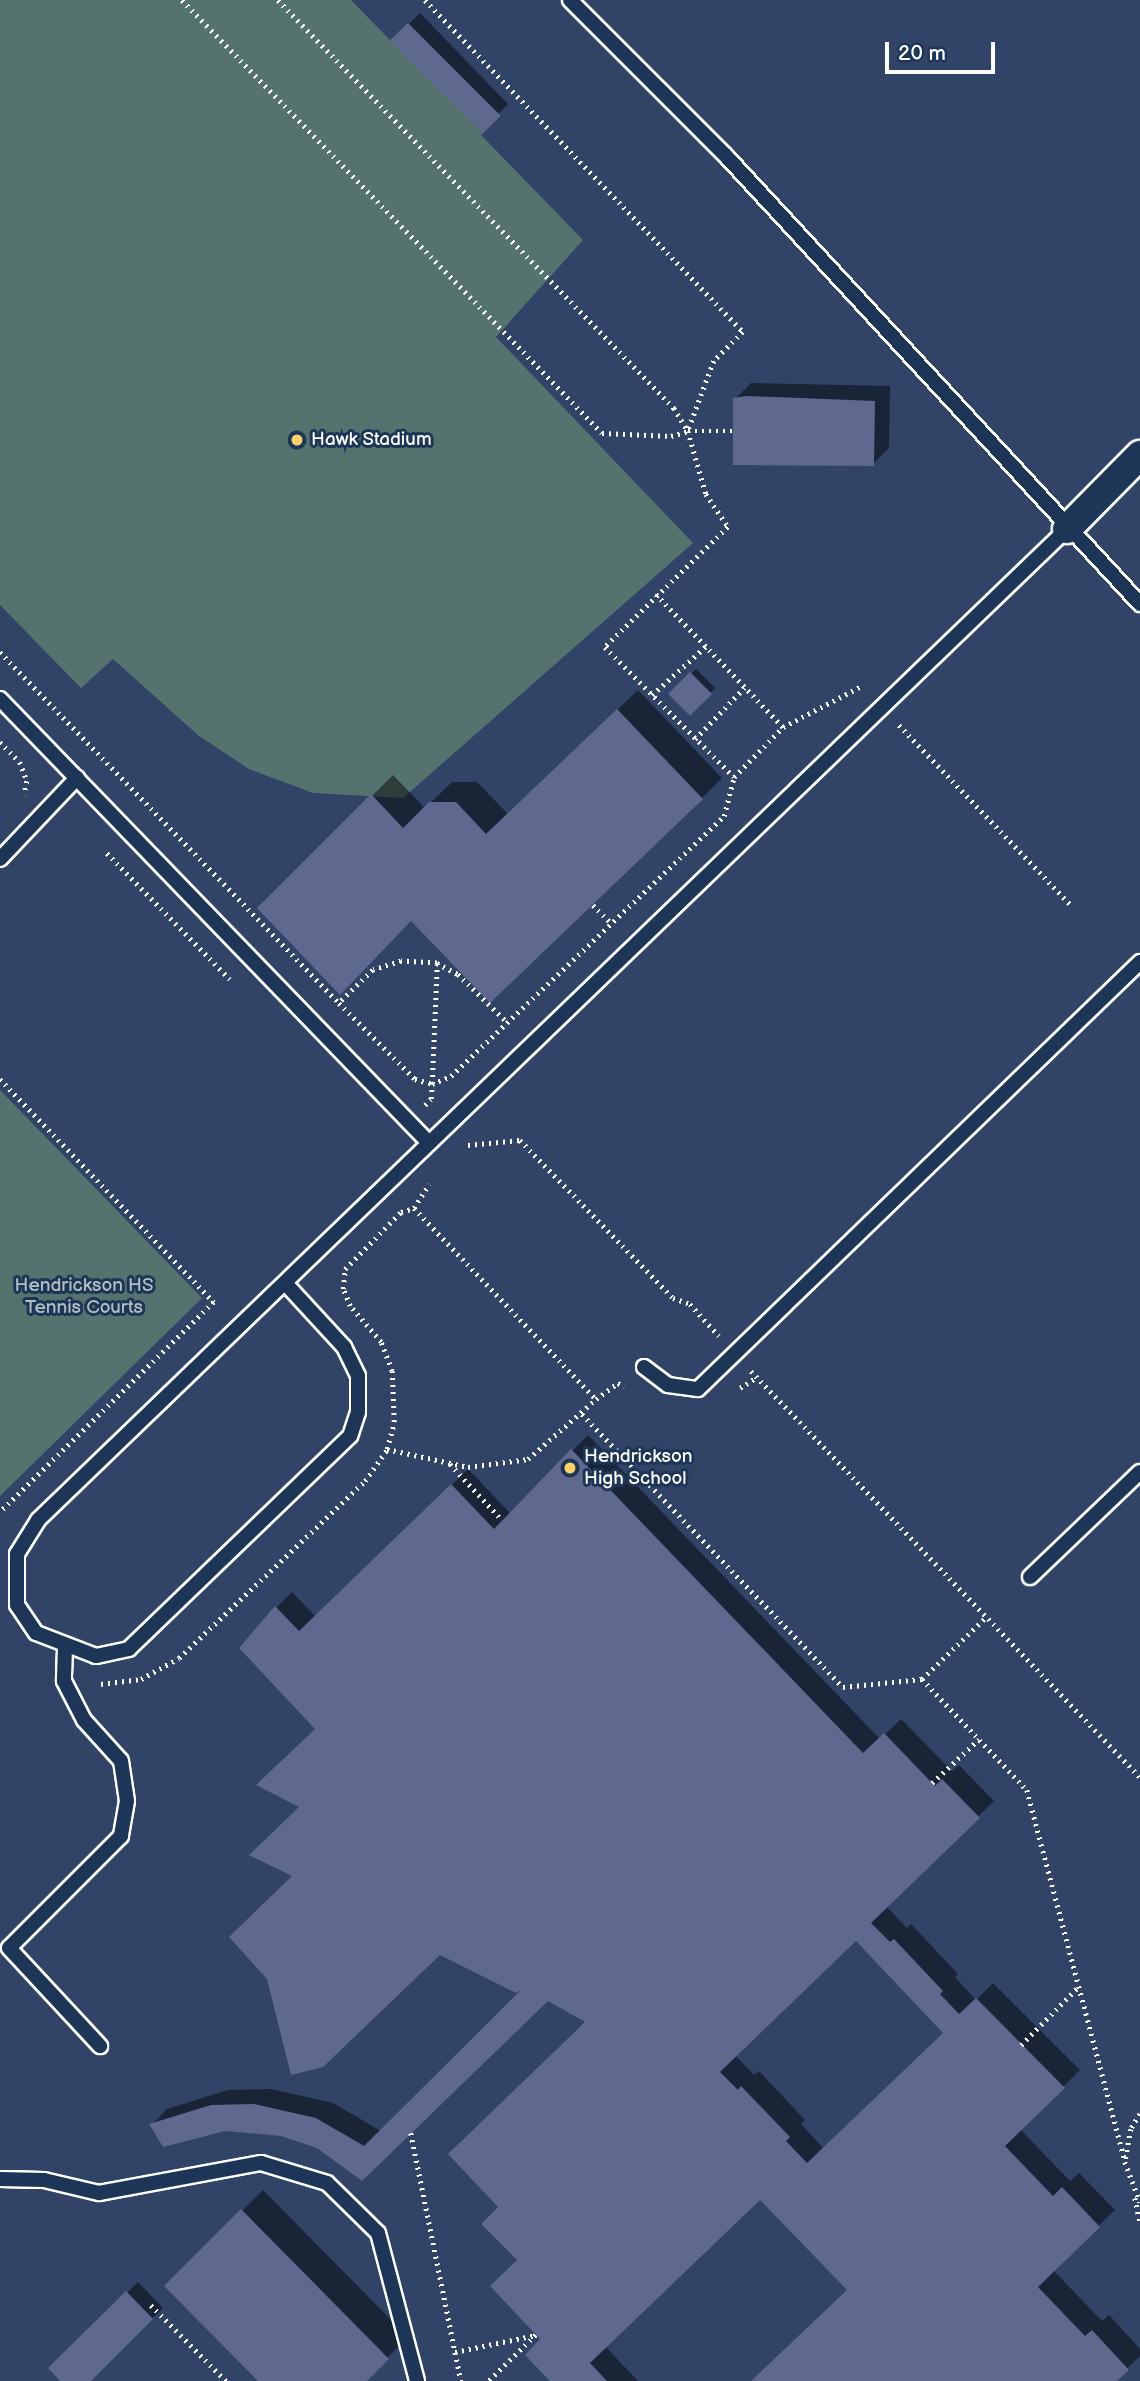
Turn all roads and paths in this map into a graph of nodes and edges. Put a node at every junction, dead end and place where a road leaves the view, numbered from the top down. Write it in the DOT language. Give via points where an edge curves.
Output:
graph roads {
  1 [pos="182,0"];
  2 [pos="278,0"];
  3 [pos="425,0"];
  4 [pos="570,0"];
  5 [pos="688,431"];
  6 [pos="733,431"];
  7 [pos="1140,455"];
  8 [pos="1067,529"];
  9 [pos="656,593"];
  10 [pos="1140,604"];
  11 [pos="705,647"];
  12 [pos="0,652"];
  13 [pos="860,687"];
  14 [pos="744,688"];
  15 [pos="652,695"];
  16 [pos="0,699"];
  17 [pos="898,725"];
  18 [pos="783,727"];
  19 [pos="695,739"];
  20 [pos="0,742"];
  21 [pos="734,777"];
  22 [pos="77,778"];
  23 [pos="21,806"];
  24 [pos="0,859"];
  25 [pos="593,905"];
  26 [pos="1071,905"];
  27 [pos="611,923"];
  28 [pos="1140,962"];
  29 [pos="437,963"];
  30 [pos="339,1003"];
  31 [pos="507,1022"];
  32 [pos="0,1079"];
  33 [pos="432,1084"];
  34 [pos="408,1121"];
  35 [pos="429,1143"];
  36 [pos="464,1149"];
  37 [pos="410,1162"];
  38 [pos="439,1174"];
  39 [pos="414,1208"];
  40 [pos="286,1284"];
  41 [pos="735,1353"];
  42 [pos="644,1367"];
  43 [pos="757,1377"];
  44 [pos="629,1388"];
  45 [pos="729,1395"];
  46 [pos="596,1399"];
  47 [pos="582,1414"];
  48 [pos="387,1449"];
  49 [pos="450,1464"];
  50 [pos="1140,1472"];
  51 [pos="0,1513"];
  52 [pos="502,1520"];
  53 [pos="1030,1577"];
  54 [pos="985,1618"];
  55 [pos="65,1648"];
  56 [pos="922,1679"];
  57 [pos="979,1739"];
  58 [pos="1140,1777"];
  59 [pos="932,1783"];
  60 [pos="1079,1986"];
  61 [pos="1021,2045"];
  62 [pos="100,2046"];
  63 [pos="1140,2114"];
  64 [pos="411,2133"];
  65 [pos="1125,2162"];
  66 [pos="0,2179"];
  67 [pos="1134,2195"];
  68 [pos="1140,2202"];
  69 [pos="1140,2221"];
  70 [pos="151,2305"];
  71 [pos="455,2352"];
  72 [pos="226,2381"];
  73 [pos="417,2381"];
  74 [pos="461,2381"];
  75 [pos="489,2381"];
  1 -- 5 [label="path" via="602,433 671,436"];
  2 -- 5 [label="path" via="674,408"];
  3 -- 5 [label="path" via="743,331 714,361"];
  4 -- 8 [label="lane" via="726,156"];
  5 -- 6 [label="path"];
  5 -- 9 [label="path" via="706,494 728,527"];
  7 -- 8 [label="street"];
  8 -- 10 [label="lane"];
  8 -- 35 [label="lane"];
  9 -- 11 [label="path"];
  9 -- 15 [label="path" via="605,647"];
  11 -- 14 [label="path"];
  11 -- 15 [label="path"];
  12 -- 30 [label="path"];
  13 -- 18 [label="path"];
  14 -- 18 [label="path"];
  14 -- 19 [label="path"];
  15 -- 19 [label="path"];
  16 -- 22 [label="lane"];
  17 -- 26 [label="path"];
  18 -- 21 [label="path"];
  19 -- 21 [label="path"];
  20 -- 23 [label="path" via="20,762 27,781"];
  21 -- 27 [label="path" via="724,816"];
  22 -- 24 [label="lane"];
  22 -- 34 [label="lane"];
  25 -- 27 [label="path"];
  27 -- 31 [label="path"];
  28 -- 41 [label="lane"];
  29 -- 30 [label="path" via="401,961 373,970"];
  29 -- 31 [label="path" via="458,974"];
  29 -- 33 [label="path"];
  30 -- 33 [label="path" via="415,1079"];
  31 -- 33 [label="path" via="451,1076"];
  32 -- 51 [label="path" via="214,1303"];
  33 -- 34 [label="path" via="431,1099"];
  34 -- 35 [label="lane"];
  35 -- 37 [label="lane"];
  36 -- 41 [label="path" via="471,1142 520,1140 673,1298 690,1304"];
  37 -- 38 [label="path" via="429,1184"];
  37 -- 40 [label="lane"];
  39 -- 46 [label="path"];
  40 -- 55 [label="lane" via="38,1520 17,1554 17,1605 36,1633"];
  40 -- 55 [label="lane" via="344,1347 358,1376 358,1412 350,1436 130,1649 96,1656"];
  41 -- 42 [label="lane" via="698,1389 668,1385"];
  41 -- 43 [label="path"];
  43 -- 45 [label="path"];
  43 -- 54 [label="path"];
  44 -- 46 [label="path" via="618,1383"];
  46 -- 47 [label="path"];
  47 -- 49 [label="path" via="528,1459 468,1467"];
  47 -- 56 [label="path" via="843,1687"];
  48 -- 49 [label="path"];
  49 -- 52 [label="path"];
  50 -- 53 [label="lane"];
  54 -- 56 [label="path"];
  54 -- 58 [label="path"];
  55 -- 62 [label="lane" via="64,1681 84,1720 121,1762 127,1801 121,1836 9,1948"];
  56 -- 57 [label="path"];
  57 -- 59 [label="path"];
  57 -- 60 [label="path" via="1027,1790"];
  60 -- 61 [label="path"];
  60 -- 65 [label="path"];
  63 -- 65 [label="path" via="1131,2129"];
  64 -- 71 [label="path"];
  65 -- 67 [label="path"];
  66 -- 73 [label="lane" via="44,2180 99,2193 261,2163 327,2183 377,2233"];
  67 -- 68 [label="path"];
  67 -- 69 [label="path"];
  70 -- 72 [label="path"];
  71 -- 74 [label="path"];
  71 -- 75 [label="path" via="536,2335"];
}
